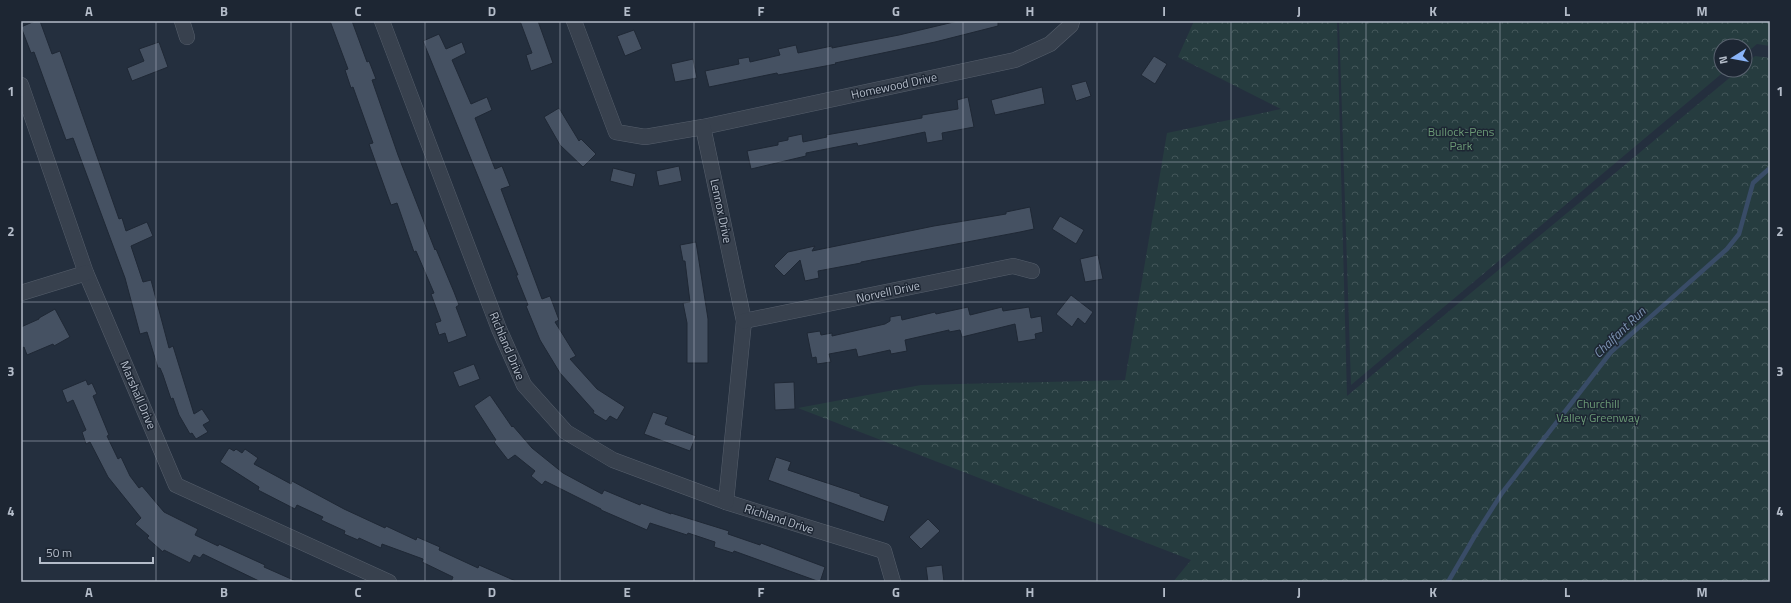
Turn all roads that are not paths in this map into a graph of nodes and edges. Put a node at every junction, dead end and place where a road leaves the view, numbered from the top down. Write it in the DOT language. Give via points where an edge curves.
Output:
graph roads {
  1 [pos="182,21"];
  2 [pos="382,21"];
  3 [pos="574,21"];
  4 [pos="1072,21"];
  5 [pos="187,37"];
  6 [pos="21,85"];
  7 [pos="703,126"];
  8 [pos="1032,271"];
  9 [pos="86,273"];
  10 [pos="21,293"];
  11 [pos="744,321"];
  12 [pos="726,502"];
  13 [pos="389,582"];
  14 [pos="893,582"];
  1 -- 5 [label="street"];
  2 -- 12 [label="street, Richland Drive" via="499,329 524,385 566,432 612,460"];
  3 -- 7 [label="street" via="616,132 645,137"];
  4 -- 7 [label="street, Homewood Drive" via="1050,44 1014,60"];
  6 -- 9 [label="street, Marshall Drive"];
  7 -- 11 [label="street, Lennox Drive"];
  8 -- 11 [label="street, Norvell Drive" via="1012,266"];
  9 -- 10 [label="street"];
  9 -- 13 [label="street, Marshall Drive" via="176,485"];
  11 -- 12 [label="street, Lennox Drive"];
  12 -- 14 [label="street, Richland Drive" via="884,551"];
}
